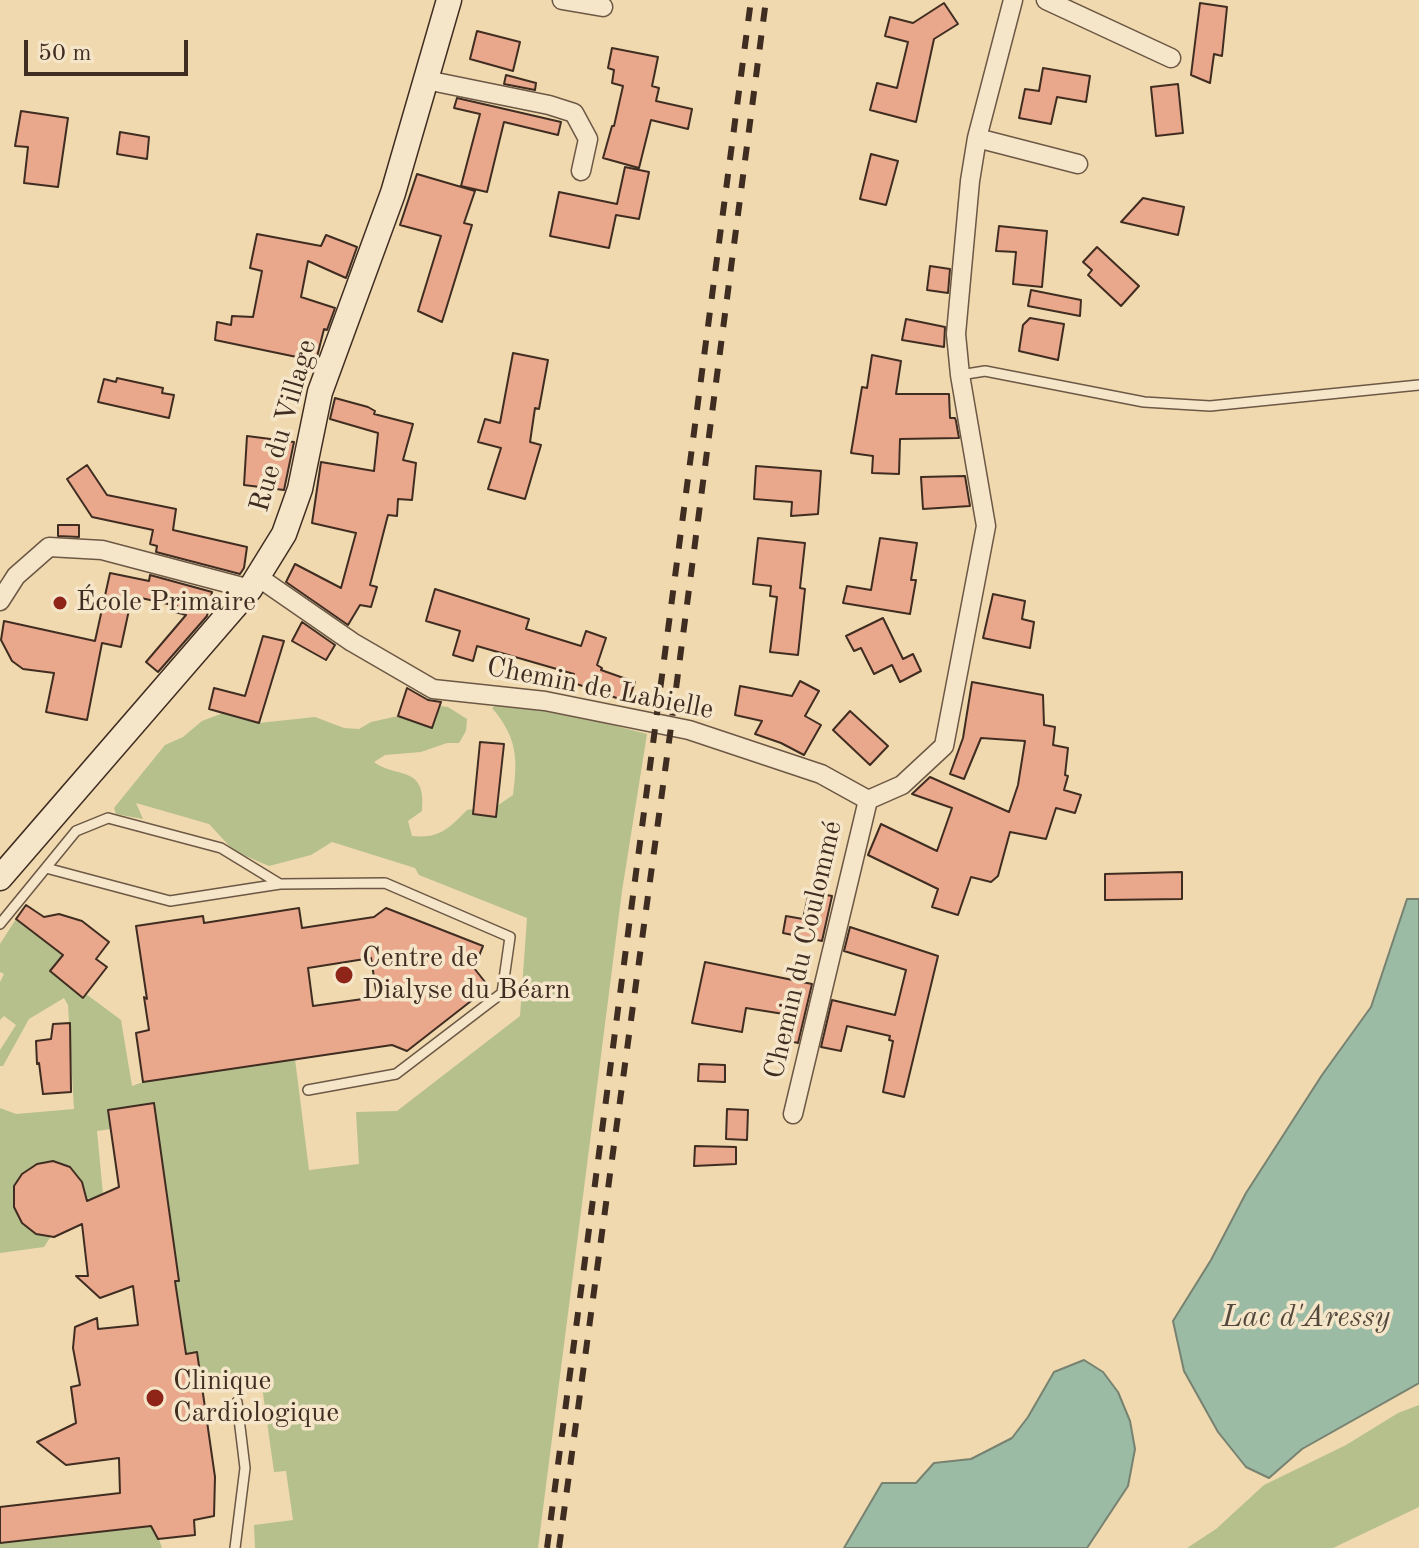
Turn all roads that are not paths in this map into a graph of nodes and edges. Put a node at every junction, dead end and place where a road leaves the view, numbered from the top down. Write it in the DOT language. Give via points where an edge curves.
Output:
graph roads {
  1 [pos="449,0"];
  2 [pos="562,0"];
  3 [pos="1013,0"];
  4 [pos="1046,0"];
  5 [pos="603,7"];
  6 [pos="1171,58"];
  7 [pos="426,80"];
  8 [pos="977,138"];
  9 [pos="1078,164"];
  10 [pos="581,171"];
  11 [pos="960,375"];
  12 [pos="1419,385"];
  13 [pos="254,583"];
  14 [pos="0,601"];
  15 [pos="868,800"];
  16 [pos="46,868"];
  17 [pos="0,878"];
  18 [pos="280,884"];
  19 [pos="0,924"];
  20 [pos="308,1090"];
  21 [pos="793,1114"];
  22 [pos="237,1402"];
  23 [pos="235,1548"];
  1 -- 7 [label="main road, Rue du Village"];
  2 -- 5 [label="street"];
  3 -- 8 [label="street"];
  4 -- 6 [label="street"];
  7 -- 10 [label="street" via="574,113 588,139"];
  7 -- 13 [label="main road, Rue du Village" via="393,193 320,392 300,489 284,534"];
  8 -- 9 [label="street"];
  8 -- 11 [label="street" via="956,334"];
  11 -- 12 [label="lane" via="985,371 1144,402 1210,406"];
  11 -- 15 [label="street" via="986,526 944,746 902,785"];
  13 -- 14 [label="street, Chemin de Labielle" via="102,550 49,547 16,576"];
  13 -- 15 [label="street, Chemin de Labielle" via="433,689 545,701 689,730 821,774"];
  13 -- 17 [label="main road, Rue du Village"];
  15 -- 21 [label="street, Chemin du Coulommé"];
  16 -- 18 [label="lane" via="170,901"];
  16 -- 18 [label="lane" via="76,831 108,818 221,848"];
  16 -- 19 [label="lane"];
  18 -- 20 [label="lane" via="385,883 510,937 502,993 396,1074"];
  22 -- 23 [label="lane" via="245,1468"];
}
